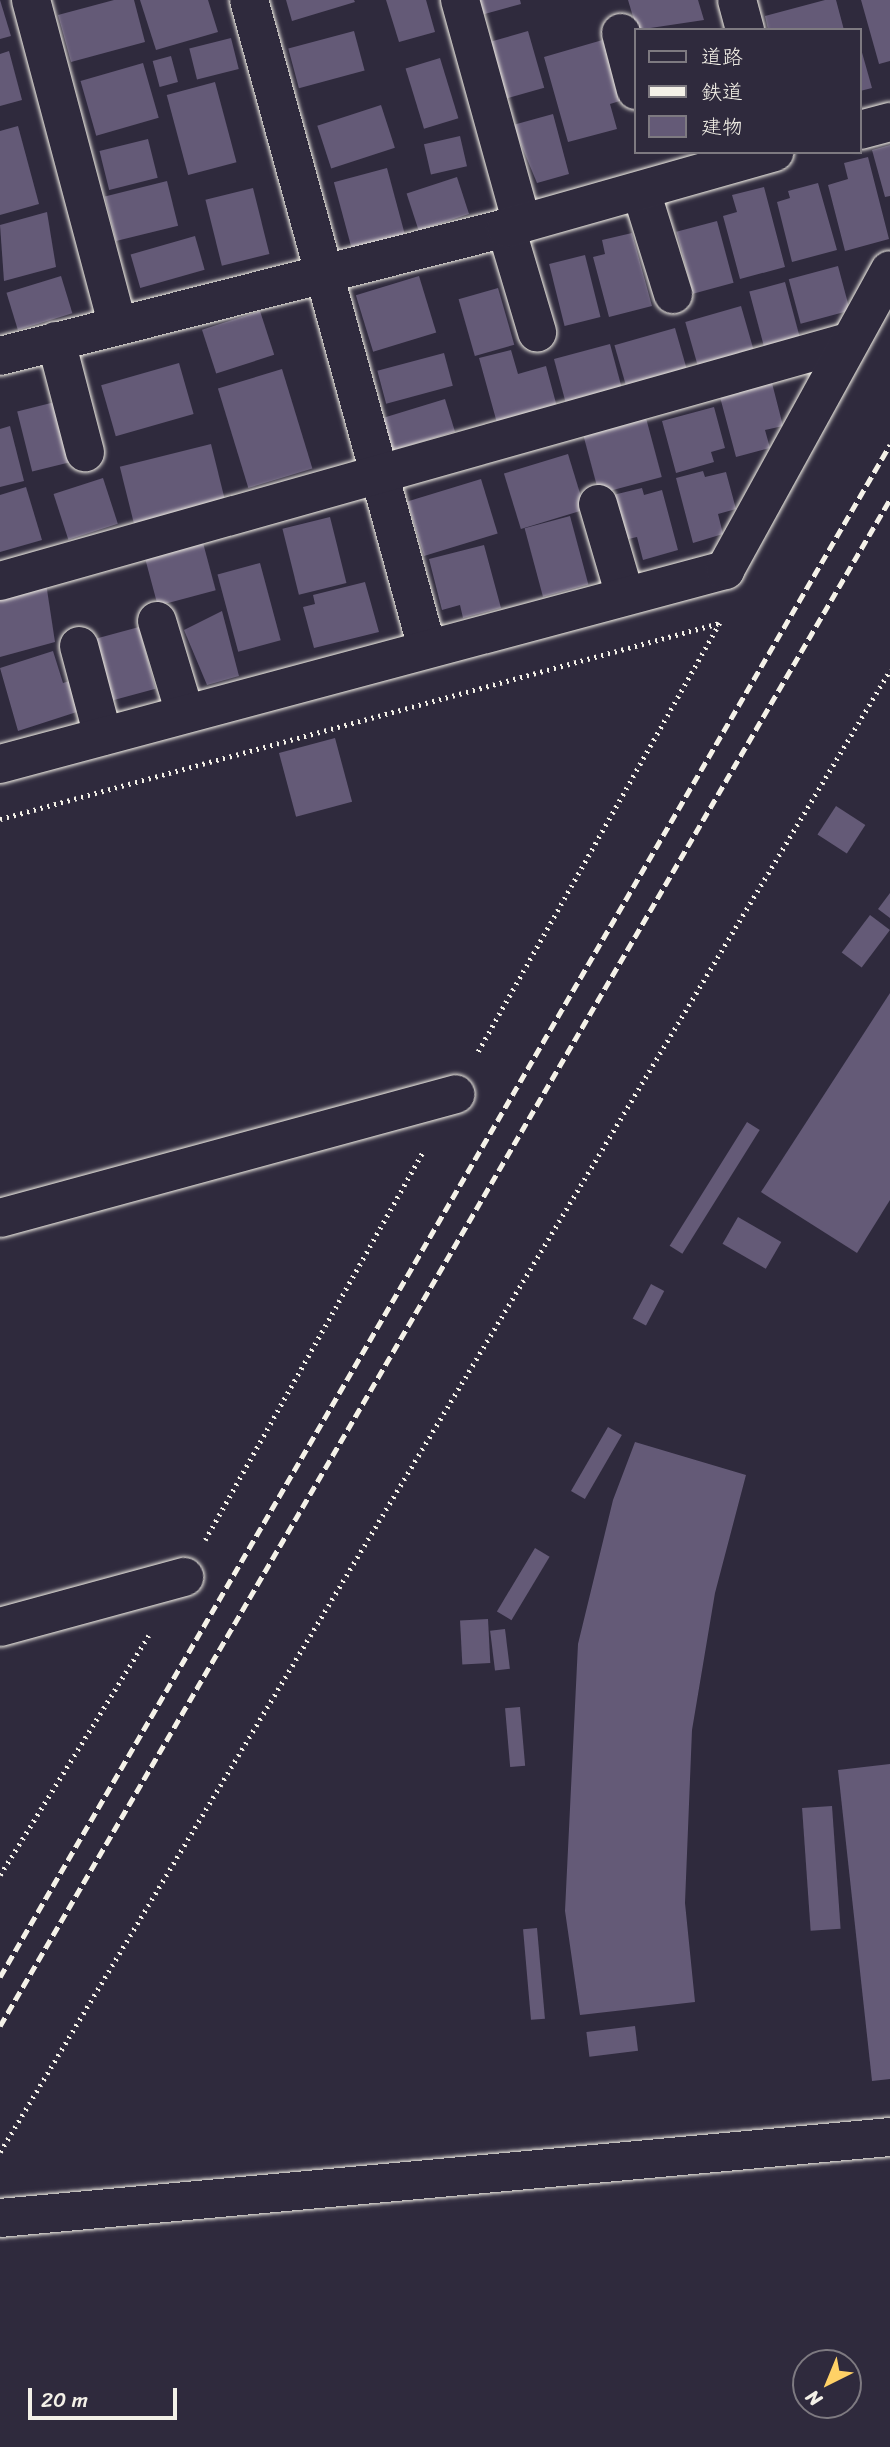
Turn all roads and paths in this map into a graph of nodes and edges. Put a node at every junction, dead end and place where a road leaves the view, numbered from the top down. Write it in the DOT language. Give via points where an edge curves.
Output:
graph roads {
  1 [pos="31,0"];
  2 [pos="249,0"];
  3 [pos="460,0"];
  4 [pos="737,0"];
  5 [pos="744,28"];
  6 [pos="621,33"];
  7 [pos="634,82"];
  8 [pos="890,122"];
  9 [pos="862,129"];
  10 [pos="765,154"];
  11 [pos="652,176"];
  12 [pos="514,226"];
  13 [pos="890,270"];
  14 [pos="324,273"];
  15 [pos="673,294"];
  16 [pos="117,324"];
  17 [pos="537,332"];
  18 [pos="56,341"];
  19 [pos="848,342"];
  20 [pos="0,356"];
  21 [pos="85,452"];
  22 [pos="380,477"];
  23 [pos="598,504"];
  24 [pos="0,581"];
  25 [pos="625,596"];
  26 [pos="158,621"];
  27 [pos="79,646"];
  28 [pos="427,648"];
  29 [pos="890,670"];
  30 [pos="185,714"];
  31 [pos="103,736"];
  32 [pos="0,764"];
  33 [pos="456,1094"];
  34 [pos="0,1218"];
  35 [pos="184,1577"];
  36 [pos="0,1627"];
  37 [pos="890,2137"];
  38 [pos="0,2152"];
  39 [pos="0,2218"];
  1 -- 16 [label="street"];
  2 -- 14 [label="street"];
  3 -- 12 [label="street"];
  4 -- 5 [label="street"];
  6 -- 7 [label="street"];
  8 -- 9 [label="street"];
  10 -- 11 [label="street"];
  11 -- 12 [label="street"];
  11 -- 15 [label="street"];
  12 -- 14 [label="street"];
  12 -- 17 [label="street"];
  13 -- 19 [label="street"];
  14 -- 16 [label="street"];
  14 -- 22 [label="street"];
  16 -- 18 [label="street"];
  18 -- 20 [label="street"];
  18 -- 21 [label="street"];
  19 -- 22 [label="street"];
  19 -- 25 [label="street" via="725,570"];
  22 -- 24 [label="street"];
  22 -- 28 [label="street"];
  23 -- 25 [label="street"];
  25 -- 28 [label="street"];
  26 -- 30 [label="street"];
  27 -- 31 [label="street"];
  28 -- 30 [label="street"];
  29 -- 38 [label="path"];
  30 -- 31 [label="street"];
  31 -- 32 [label="street"];
  33 -- 34 [label="street"];
  35 -- 36 [label="street"];
  37 -- 39 [label="street"];
}
